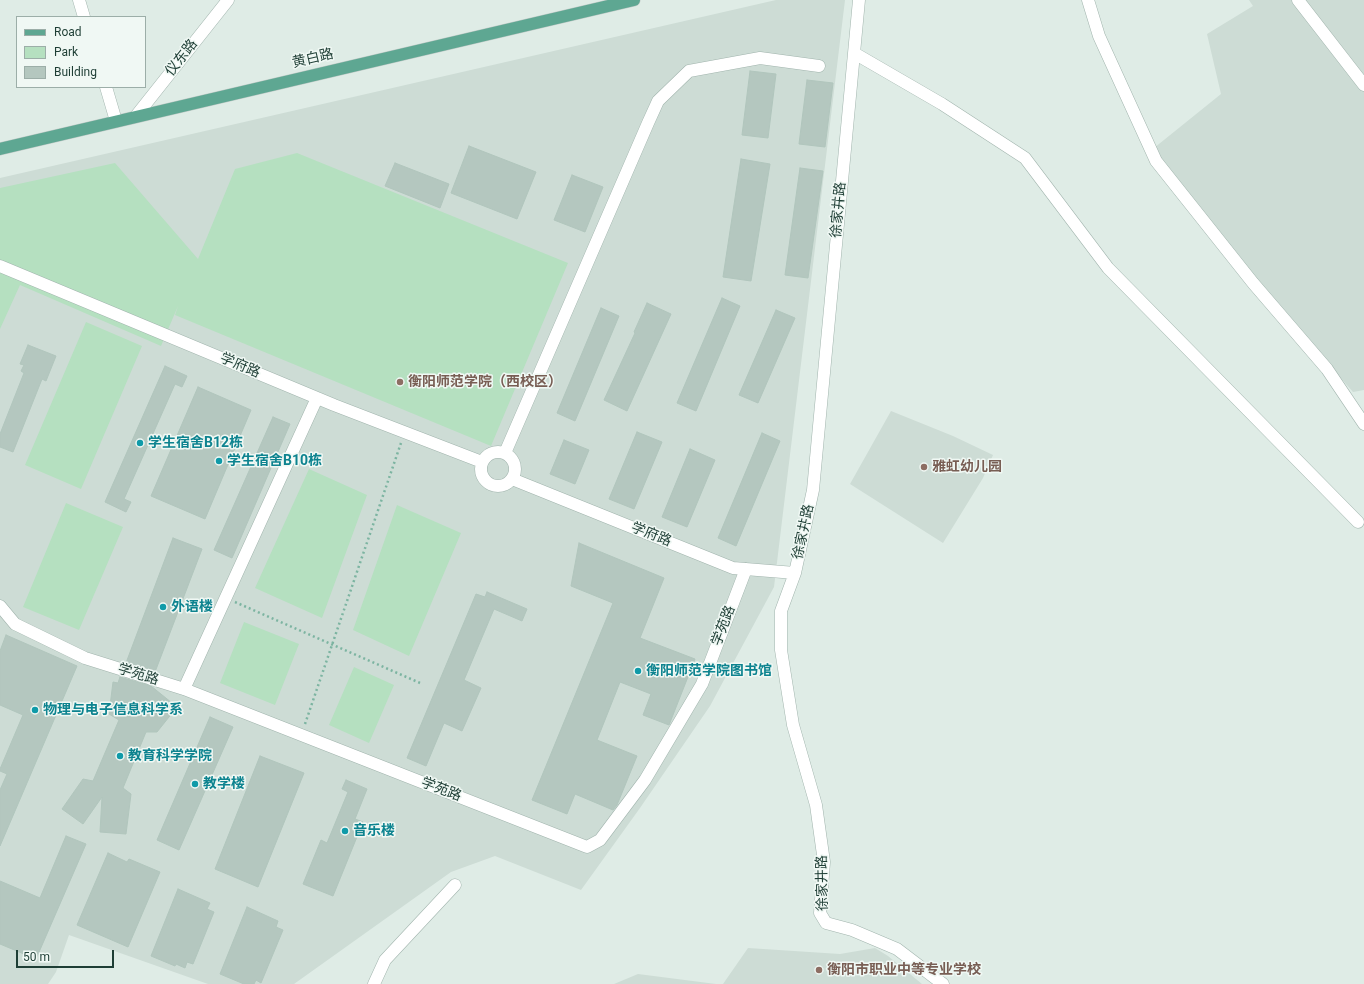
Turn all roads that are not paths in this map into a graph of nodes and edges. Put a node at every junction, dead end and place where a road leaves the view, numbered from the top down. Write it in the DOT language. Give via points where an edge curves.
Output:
graph roads {
  1 [pos="79,0"];
  2 [pos="228,0"];
  3 [pos="634,0"];
  4 [pos="859,0"];
  5 [pos="1088,0"];
  6 [pos="1298,0"];
  7 [pos="84,16"];
  8 [pos="854,53"];
  9 [pos="819,66"];
  10 [pos="1364,85"];
  11 [pos="106,88"];
  12 [pos="136,116"];
  13 [pos="116,121"];
  14 [pos="0,149"];
  15 [pos="0,266"];
  16 [pos="316,398"];
  17 [pos="1364,424"];
  18 [pos="505,453"];
  19 [pos="482,462"];
  20 [pos="512,479"];
  21 [pos="1358,522"];
  22 [pos="746,569"];
  23 [pos="795,573"];
  24 [pos="0,606"];
  25 [pos="184,689"];
  26 [pos="455,885"];
  27 [pos="374,984"];
  28 [pos="943,984"];
  1 -- 7 [label="street"];
  2 -- 12 [label="street, 仪东路"];
  3 -- 12 [label="main road, 黄白路"];
  4 -- 8 [label="street, 徐家井路"];
  5 -- 17 [label="street" via="1100,36 1156,161 1253,283 1327,369"];
  6 -- 10 [label="street"];
  8 -- 21 [label="street" via="942,104 1025,158 1108,268"];
  8 -- 23 [label="street, 徐家井路" via="813,490"];
  9 -- 18 [label="street" via="760,58 689,71 658,101"];
  11 -- 13 [label="street"];
  12 -- 13 [label="main road, 黄白路"];
  13 -- 14 [label="main road, 黄白路"];
  15 -- 16 [label="street, 学府路"];
  16 -- 19 [label="street, 学府路"];
  16 -- 25 [label="street"];
  18 -- 19 [label="street" via="489,454"];
  18 -- 20 [label="street" via="515,465"];
  19 -- 20 [label="street" via="482,475 491,484 499,486"];
  20 -- 22 [label="street, 学府路" via="733,568"];
  22 -- 23 [label="street, 学府路"];
  22 -- 25 [label="street, 学苑路" via="702,684 645,780 600,840 587,847"];
  23 -- 28 [label="street, 徐家井路" via="781,611 781,650 792,726 816,805 824,862 820,913 826,923 852,930 897,949"];
  24 -- 25 [label="street, 学苑路" via="15,624 85,658"];
  26 -- 27 [label="street" via="385,960"];
}
